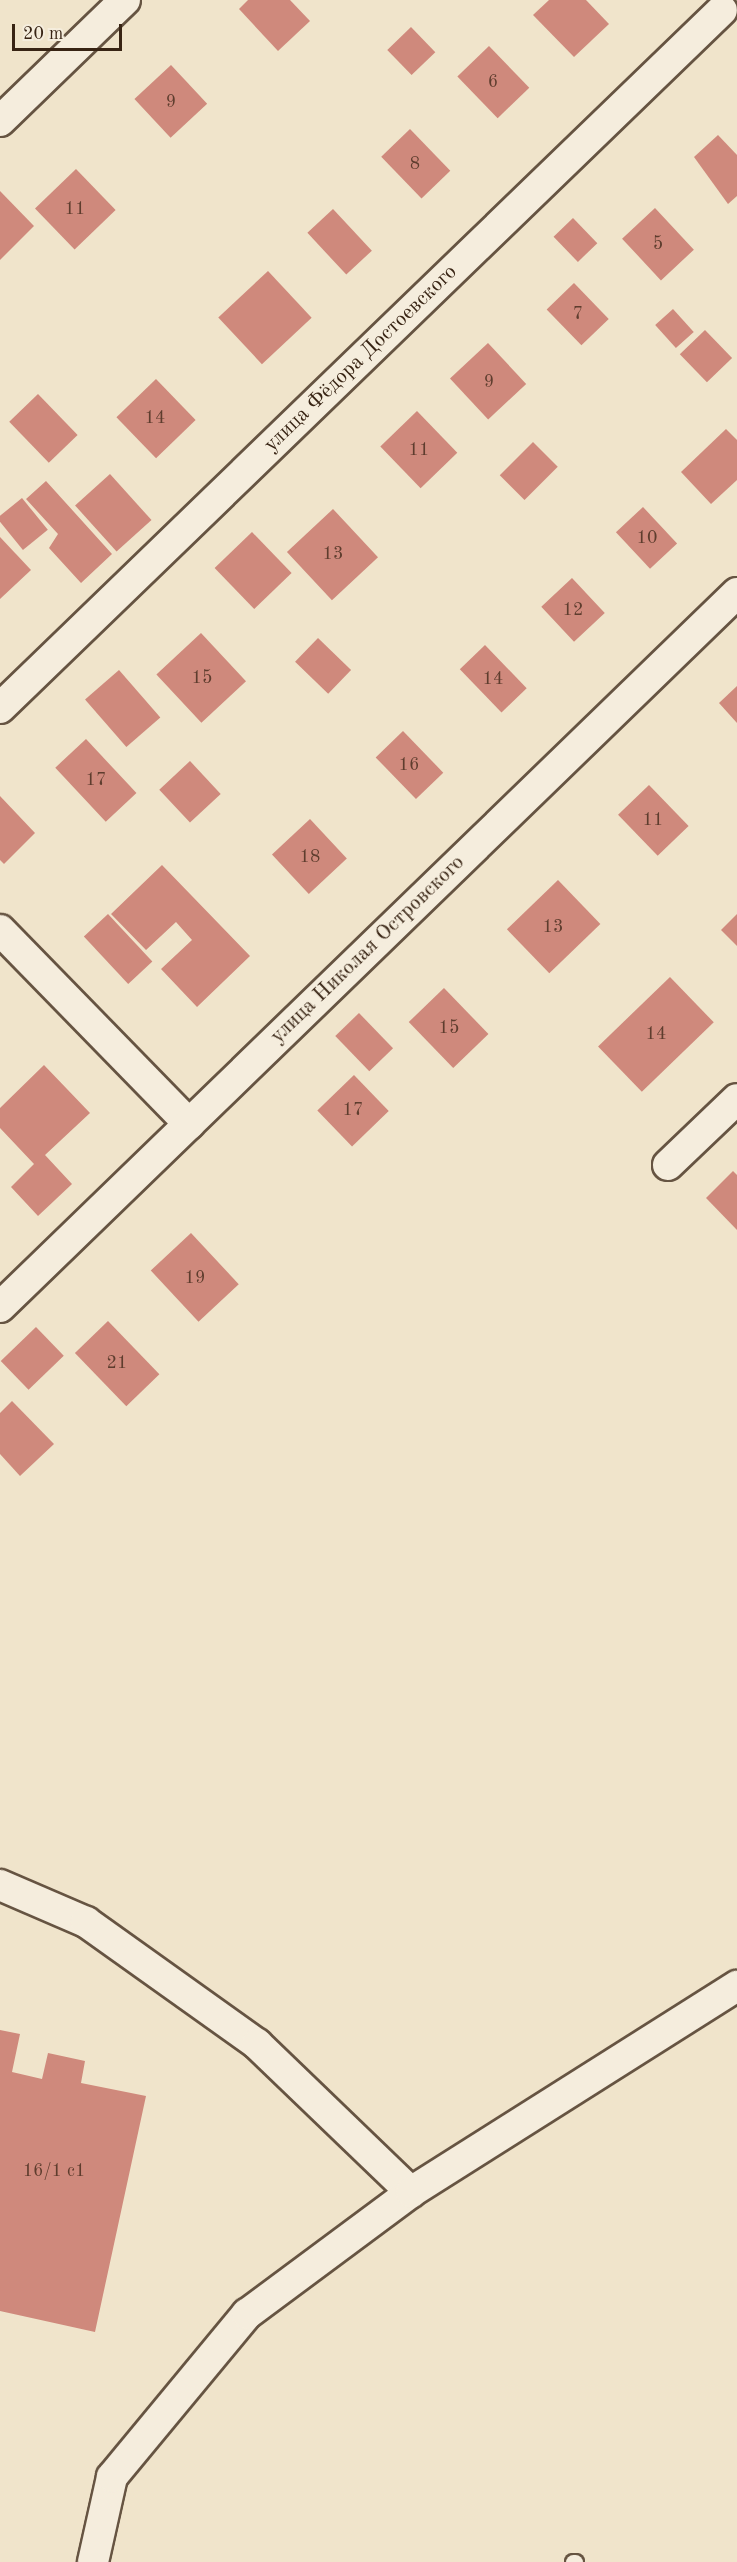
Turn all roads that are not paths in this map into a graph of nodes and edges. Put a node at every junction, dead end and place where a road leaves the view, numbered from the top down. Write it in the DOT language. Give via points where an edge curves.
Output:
graph roads {
  1 [pos="125,0"];
  2 [pos="724,12"];
  3 [pos="0,121"];
  4 [pos="737,593"];
  5 [pos="0,708"];
  6 [pos="0,930"];
  7 [pos="737,1099"];
  8 [pos="189,1124"];
  9 [pos="668,1165"];
  10 [pos="0,1307"];
  11 [pos="0,1885"];
  12 [pos="737,1986"];
  13 [pos="411,2192"];
  14 [pos="93,2562"];
  1 -- 3 [label="street"];
  2 -- 5 [label="street, улица Фёдора Достоевского"];
  4 -- 8 [label="street, улица Николая Островского"];
  6 -- 8 [label="street"];
  7 -- 9 [label="street"];
  8 -- 10 [label="street, улица Николая Островского"];
  11 -- 13 [label="street" via="86,1922 257,2044"];
  12 -- 13 [label="street"];
  13 -- 14 [label="street" via="247,2314 112,2477"];
}
